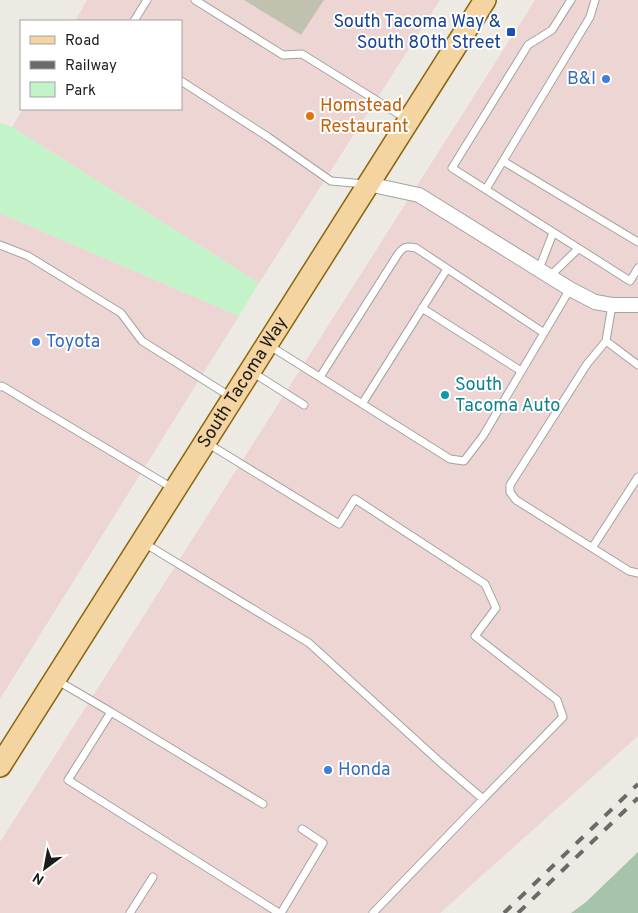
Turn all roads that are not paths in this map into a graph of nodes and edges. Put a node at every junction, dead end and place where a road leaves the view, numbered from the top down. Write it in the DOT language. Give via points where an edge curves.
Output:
graph roads {
  1 [pos="147,0"];
  2 [pos="195,0"];
  3 [pos="485,0"];
  4 [pos="571,0"];
  5 [pos="595,0"];
  6 [pos="135,20"];
  7 [pos="182,82"];
  8 [pos="408,120"];
  9 [pos="503,161"];
  10 [pos="368,184"];
  11 [pos="486,189"];
  12 [pos="553,232"];
  13 [pos="638,242"];
  14 [pos="0,245"];
  15 [pos="578,249"];
  16 [pos="638,268"];
  17 [pos="447,269"];
  18 [pos="544,272"];
  19 [pos="570,289"];
  20 [pos="612,305"];
  21 [pos="638,305"];
  22 [pos="422,308"];
  23 [pos="544,333"];
  24 [pos="606,341"];
  25 [pos="266,343"];
  26 [pos="638,365"];
  27 [pos="249,371"];
  28 [pos="521,371"];
  29 [pos="320,377"];
  30 [pos="0,387"];
  31 [pos="232,398"];
  32 [pos="362,404"];
  33 [pos="304,405"];
  34 [pos="204,442"];
  35 [pos="638,477"];
  36 [pos="174,489"];
  37 [pos="141,542"];
  38 [pos="592,548"];
  39 [pos="638,573"];
  40 [pos="55,679"];
  41 [pos="111,712"];
  42 [pos="5,755"];
  43 [pos="483,800"];
  44 [pos="263,804"];
  45 [pos="302,829"];
  46 [pos="153,877"];
  47 [pos="130,913"];
  48 [pos="280,913"];
  49 [pos="373,913"];
  1 -- 6 [label="lane"];
  2 -- 8 [label="lane" via="283,55 302,54"];
  3 -- 8 [label="main road, South Tacoma Way"];
  4 -- 11 [label="lane" via="552,30 528,45 452,168"];
  5 -- 9 [label="lane" via="590,17"];
  7 -- 10 [label="lane" via="330,181"];
  8 -- 10 [label="main road, South Tacoma Way"];
  9 -- 11 [label="lane"];
  9 -- 13 [label="lane"];
  10 -- 18 [label="street" via="419,195"];
  10 -- 25 [label="main road, South Tacoma Way"];
  11 -- 12 [label="lane"];
  12 -- 15 [label="lane"];
  12 -- 18 [label="lane"];
  14 -- 31 [label="lane" via="28,256 121,313 142,341"];
  15 -- 16 [label="lane" via="630,281"];
  15 -- 18 [label="lane"];
  17 -- 22 [label="lane"];
  17 -- 23 [label="lane"];
  17 -- 29 [label="lane" via="416,248 403,247"];
  18 -- 19 [label="street"];
  19 -- 20 [label="street" via="595,302"];
  19 -- 23 [label="lane"];
  20 -- 21 [label="street"];
  20 -- 24 [label="lane"];
  22 -- 28 [label="lane"];
  22 -- 32 [label="lane"];
  23 -- 28 [label="lane"];
  24 -- 26 [label="lane"];
  24 -- 38 [label="lane" via="587,364 510,485 510,492 516,500"];
  25 -- 27 [label="main road, South Tacoma Way"];
  25 -- 29 [label="lane"];
  27 -- 31 [label="main road, South Tacoma Way"];
  27 -- 33 [label="lane"];
  28 -- 32 [label="lane" via="483,436 464,461 450,459"];
  29 -- 32 [label="lane"];
  30 -- 36 [label="lane"];
  31 -- 34 [label="main road, South Tacoma Way"];
  34 -- 36 [label="main road, South Tacoma Way"];
  34 -- 43 [label="lane" via="339,524 355,499 485,584 496,608 475,636 557,700 562,717"];
  35 -- 38 [label="lane"];
  36 -- 37 [label="main road, South Tacoma Way"];
  37 -- 40 [label="main road, South Tacoma Way"];
  37 -- 43 [label="lane" via="309,643"];
  38 -- 39 [label="lane" via="629,571"];
  40 -- 41 [label="lane"];
  40 -- 42 [label="main road, South Tacoma Way"];
  41 -- 44 [label="lane"];
  41 -- 48 [label="lane" via="68,780"];
  43 -- 49 [label="lane"];
  45 -- 48 [label="lane" via="323,843"];
  46 -- 47 [label="lane"];
}
